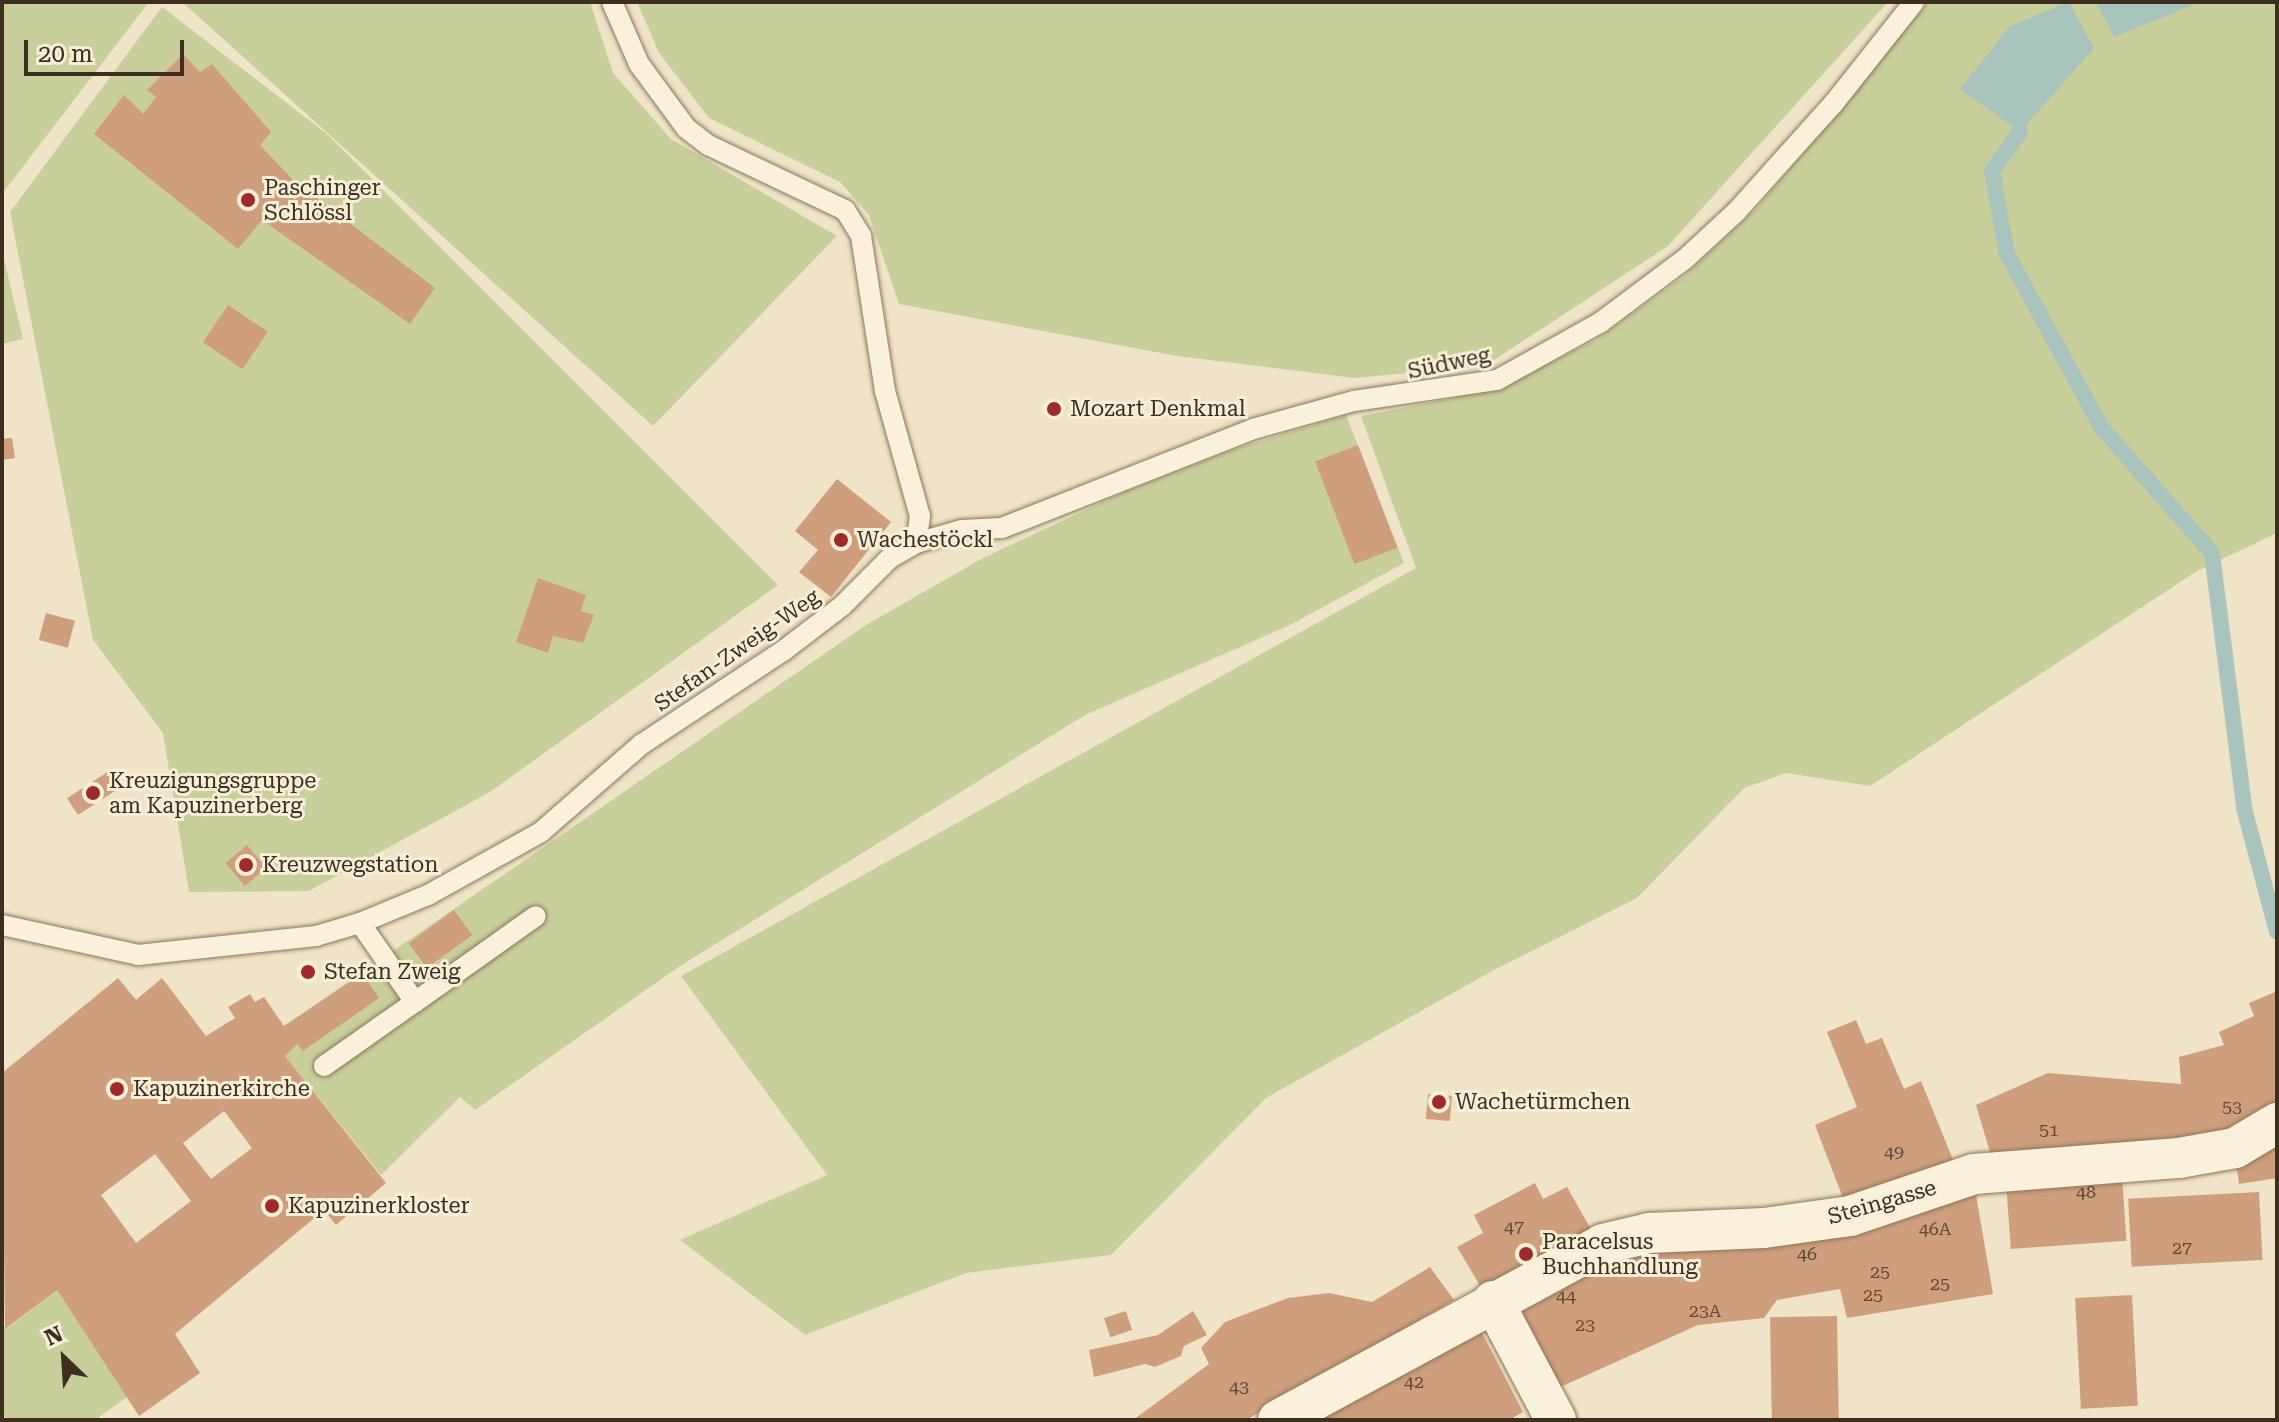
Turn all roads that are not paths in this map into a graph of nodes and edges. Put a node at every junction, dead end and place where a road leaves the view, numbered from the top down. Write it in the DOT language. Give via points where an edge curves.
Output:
graph roads {
  1 [pos="612,2"];
  2 [pos="1914,2"];
  3 [pos="916,543"];
  4 [pos="536,916"];
  5 [pos="360,923"];
  6 [pos="2,925"];
  7 [pos="415,1002"];
  8 [pos="324,1066"];
  9 [pos="2277,1123"];
  10 [pos="1493,1301"];
  11 [pos="1278,1420"];
  12 [pos="1556,1420"];
  1 -- 3 [label="lane" via="639,64 686,128 708,145 845,210 861,236 885,391 920,516"];
  2 -- 3 [label="lane, Südweg" via="1834,103 1737,211 1645,291 1552,351 1497,380 1354,401 1253,429 1002,528 962,530"];
  3 -- 5 [label="lane, Stefan-Zweig-Weg" via="890,558 842,606 783,651 642,744 541,832 428,895"];
  4 -- 7 [label="lane"];
  5 -- 6 [label="lane, Stefan-Zweig-Weg" via="316,936 138,955"];
  5 -- 7 [label="lane"];
  7 -- 8 [label="lane"];
  9 -- 10 [label="street, Steingasse" via="2235,1148 2179,1158 1974,1174 1850,1216 1633,1236 1603,1244"];
  10 -- 11 [label="street, Steingasse"];
  10 -- 12 [label="street"];
}
